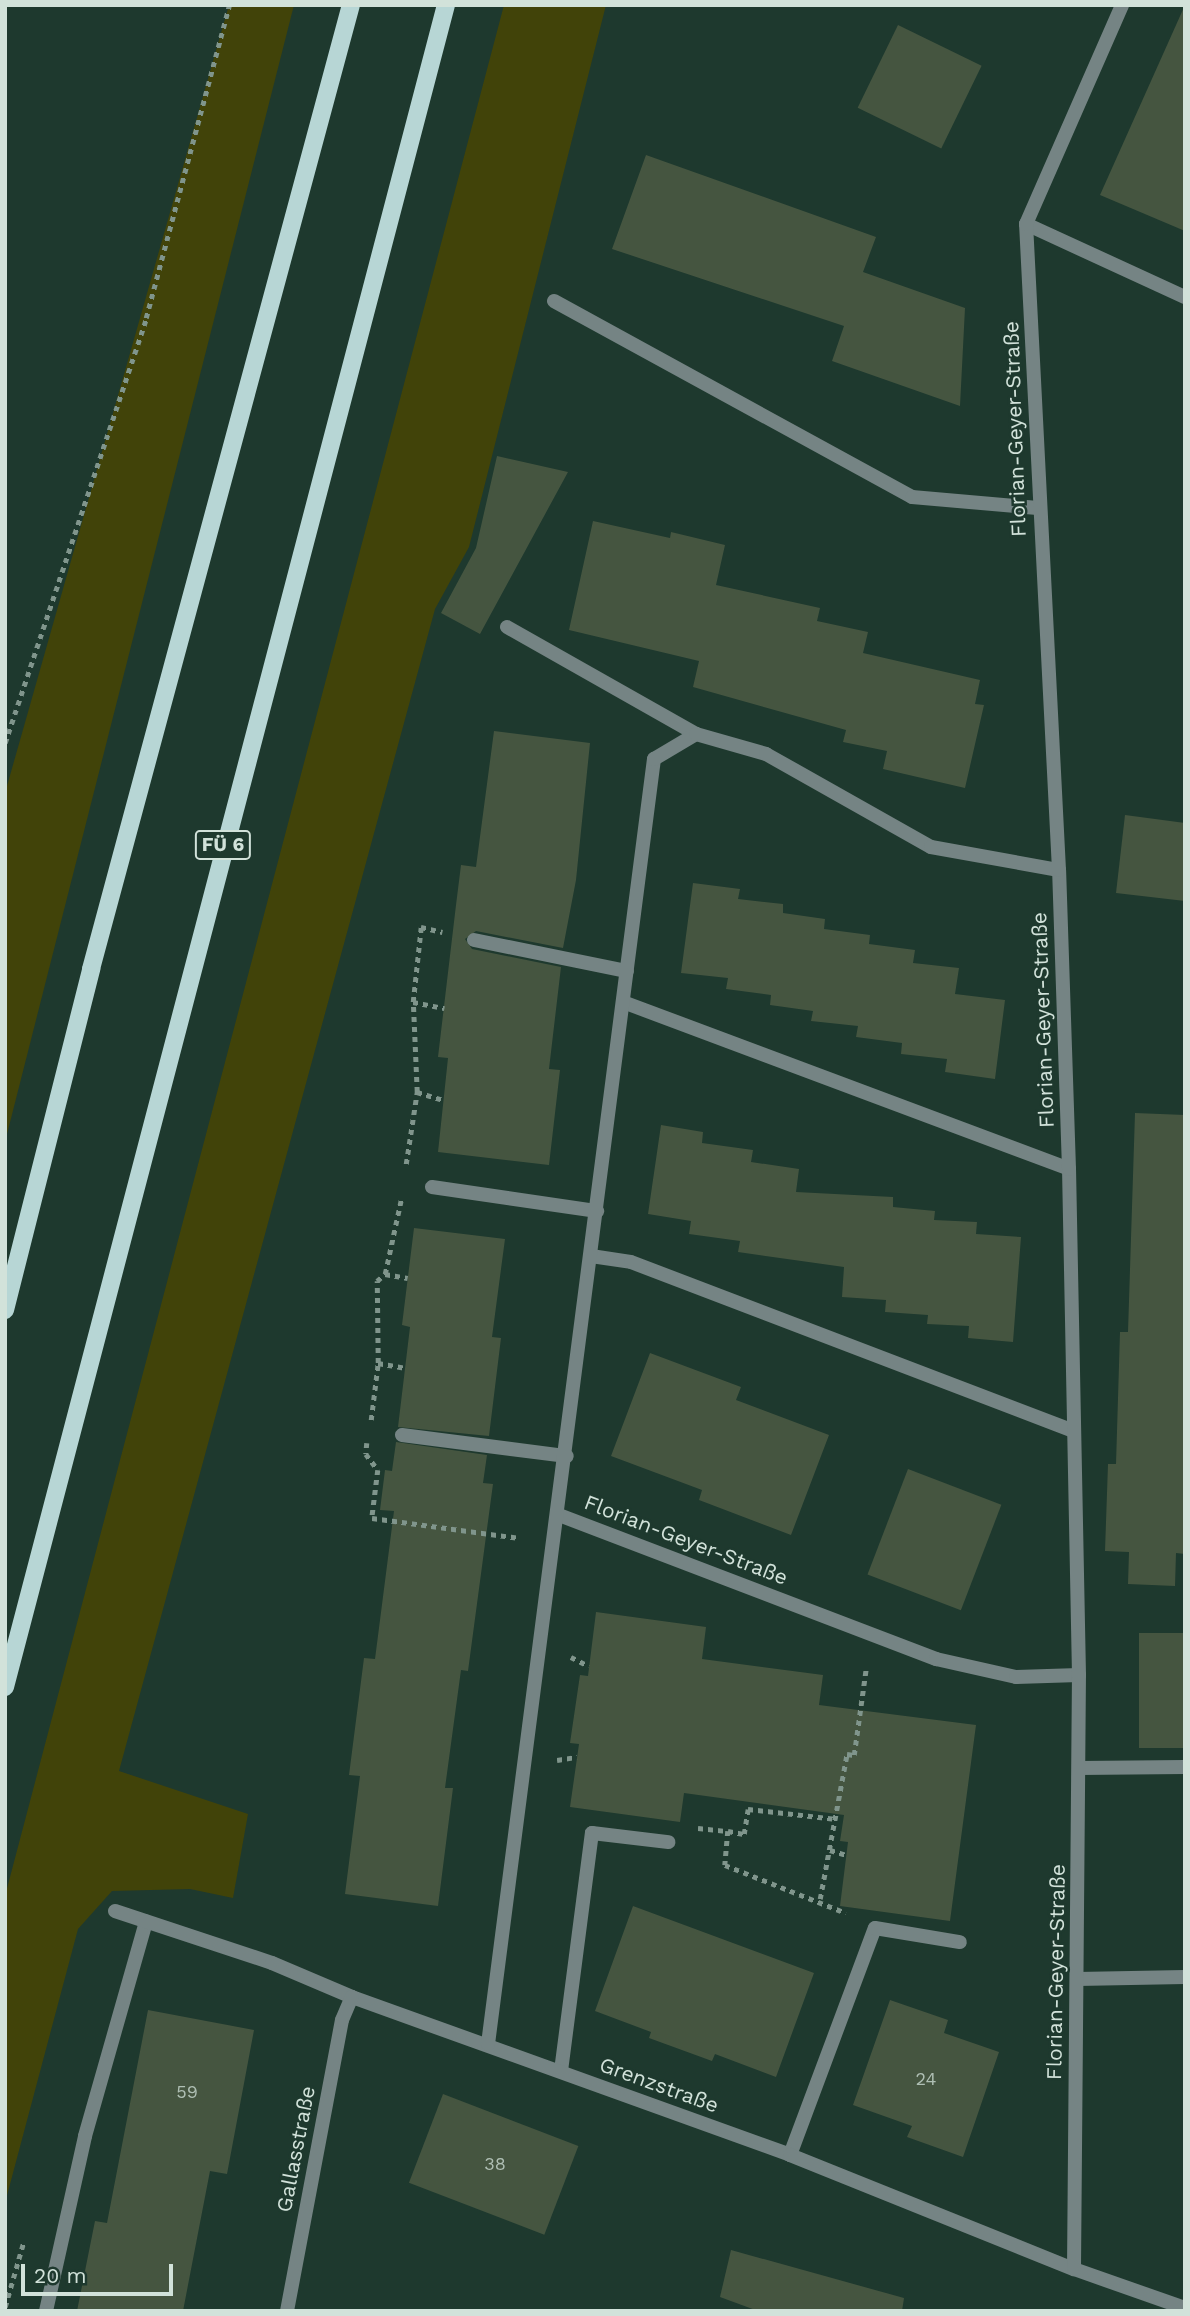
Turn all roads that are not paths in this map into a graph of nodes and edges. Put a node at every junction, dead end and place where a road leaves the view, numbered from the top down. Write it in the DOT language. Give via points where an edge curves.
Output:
graph roads {
  1 [pos="351,5"];
  2 [pos="446,5"];
  3 [pos="1122,5"];
  4 [pos="1026,224"];
  5 [pos="1185,297"];
  6 [pos="554,301"];
  7 [pos="1038,509"];
  8 [pos="507,627"];
  9 [pos="696,734"];
  10 [pos="1059,870"];
  11 [pos="474,940"];
  12 [pos="627,971"];
  13 [pos="623,1002"];
  14 [pos="1069,1169"];
  15 [pos="432,1187"];
  16 [pos="597,1210"];
  17 [pos="591,1256"];
  18 [pos="5,1310"];
  19 [pos="1072,1430"];
  20 [pos="402,1435"];
  21 [pos="567,1456"];
  22 [pos="559,1514"];
  23 [pos="1079,1675"];
  24 [pos="5,1687"];
  25 [pos="1185,1767"];
  26 [pos="1079,1768"];
  27 [pos="668,1842"];
  28 [pos="115,1911"];
  29 [pos="146,1922"];
  30 [pos="960,1942"];
  31 [pos="1185,1977"];
  32 [pos="1077,1979"];
  33 [pos="352,1997"];
  34 [pos="488,2045"];
  35 [pos="561,2071"];
  36 [pos="790,2155"];
  37 [pos="1074,2269"];
  38 [pos="1185,2308"];
  39 [pos="46,2311"];
  40 [pos="287,2311"];
  1 -- 18 [label="main road" via="91,969"];
  2 -- 24 [label="main road, FÜ 6"];
  3 -- 4 [label="street, Florian-Geyer-Straße"];
  4 -- 5 [label="street"];
  4 -- 7 [label="street, Florian-Geyer-Straße"];
  6 -- 7 [label="street" via="912,497"];
  7 -- 10 [label="street, Florian-Geyer-Straße"];
  8 -- 9 [label="street"];
  9 -- 10 [label="street" via="766,754 931,847"];
  9 -- 12 [label="street, Florian-Geyer-Straße" via="654,759"];
  10 -- 14 [label="street, Florian-Geyer-Straße"];
  11 -- 12 [label="street"];
  12 -- 13 [label="street, Florian-Geyer-Straße"];
  13 -- 14 [label="street, Florian-Geyer-Straße"];
  13 -- 16 [label="street, Florian-Geyer-Straße"];
  14 -- 19 [label="street, Florian-Geyer-Straße"];
  15 -- 16 [label="street"];
  16 -- 17 [label="street, Florian-Geyer-Straße"];
  17 -- 19 [label="street" via="631,1262"];
  17 -- 21 [label="street, Florian-Geyer-Straße"];
  19 -- 23 [label="street, Florian-Geyer-Straße"];
  20 -- 21 [label="street"];
  21 -- 22 [label="street, Florian-Geyer-Straße"];
  22 -- 23 [label="street, Florian-Geyer-Straße" via="936,1659 1016,1677"];
  22 -- 34 [label="street, Florian-Geyer-Straße"];
  23 -- 26 [label="street, Florian-Geyer-Straße"];
  25 -- 26 [label="street"];
  26 -- 32 [label="street, Florian-Geyer-Straße"];
  27 -- 35 [label="street" via="592,1833"];
  28 -- 29 [label="street, Grenzstraße"];
  29 -- 33 [label="street, Grenzstraße" via="272,1963"];
  29 -- 39 [label="street" via="85,2136"];
  30 -- 36 [label="street" via="875,1928"];
  31 -- 32 [label="street"];
  32 -- 37 [label="street, Florian-Geyer-Straße"];
  33 -- 34 [label="street, Grenzstraße"];
  33 -- 40 [label="street, Gallasstraße" via="342,2021"];
  34 -- 35 [label="street, Grenzstraße"];
  35 -- 36 [label="street, Grenzstraße"];
  36 -- 37 [label="street, Grenzstraße"];
  37 -- 38 [label="street, Grenzstraße"];
}
